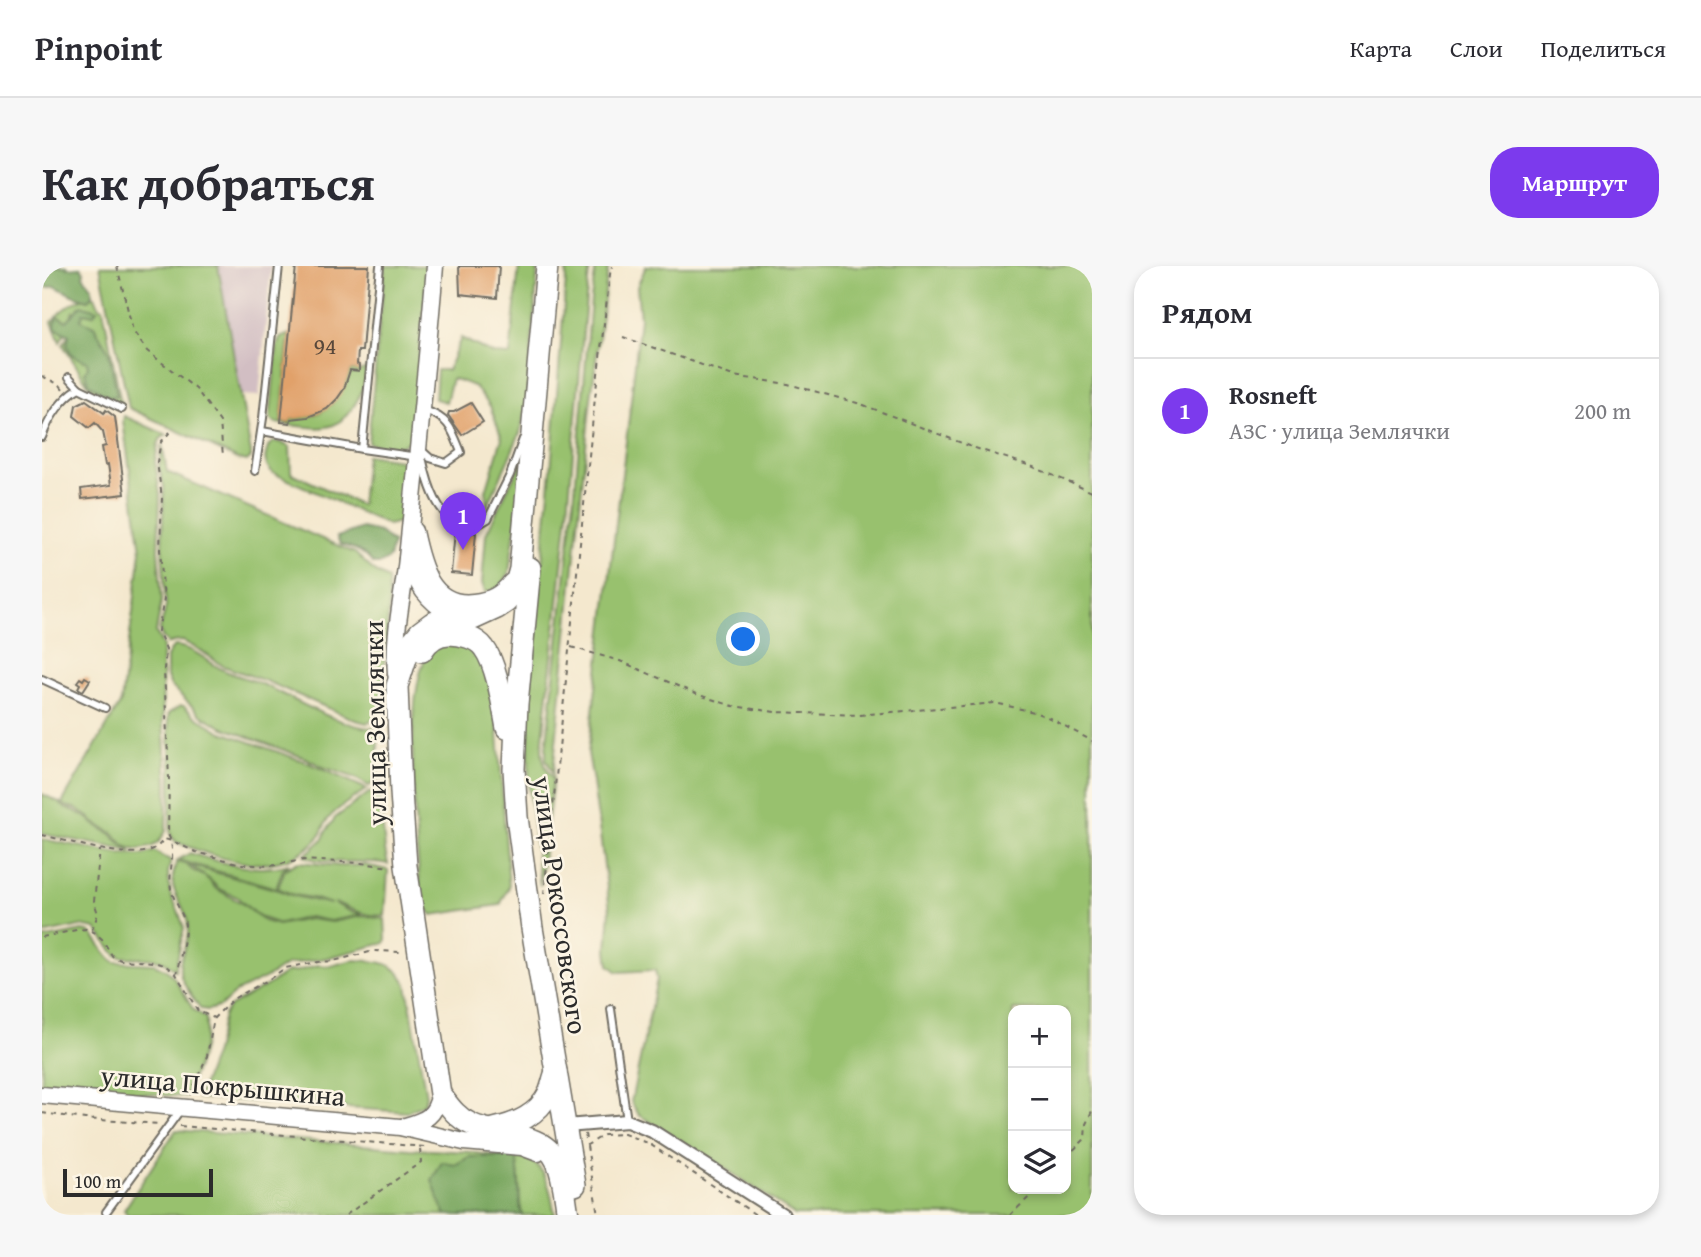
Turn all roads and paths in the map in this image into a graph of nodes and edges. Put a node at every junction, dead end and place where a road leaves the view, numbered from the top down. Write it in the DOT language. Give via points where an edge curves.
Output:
graph roads {
  1 [pos="117,266"];
  2 [pos="279,266"];
  3 [pos="380,266"];
  4 [pos="435,266"];
  5 [pos="547,266"];
  6 [pos="559,266"];
  7 [pos="612,266"];
  8 [pos="623,337"];
  9 [pos="42,376"];
  10 [pos="69,377"];
  11 [pos="79,388"];
  12 [pos="68,395"];
  13 [pos="534,408"];
  14 [pos="122,410"];
  15 [pos="423,410"];
  16 [pos="262,431"];
  17 [pos="170,432"];
  18 [pos="42,437"];
  19 [pos="362,449"];
  20 [pos="419,452"];
  21 [pos="223,456"];
  22 [pos="255,471"];
  23 [pos="1092,492"];
  24 [pos="411,515"];
  25 [pos="407,558"];
  26 [pos="520,569"];
  27 [pos="451,616"];
  28 [pos="473,619"];
  29 [pos="569,647"];
  30 [pos="42,679"];
  31 [pos="397,686"];
  32 [pos="517,704"];
  33 [pos="105,708"];
  34 [pos="399,730"];
  35 [pos="1092,741"];
  36 [pos="514,769"];
  37 [pos="42,835"];
  38 [pos="172,841"];
  39 [pos="100,848"];
  40 [pos="406,866"];
  41 [pos="543,898"];
  42 [pos="91,931"];
  43 [pos="42,937"];
  44 [pos="418,952"];
  45 [pos="176,974"];
  46 [pos="611,1009"];
  47 [pos="214,1018"];
  48 [pos="556,1070"];
  49 [pos="440,1094"];
  50 [pos="42,1095"];
  51 [pos="182,1107"];
  52 [pos="1092,1111"];
  53 [pos="42,1113"];
  54 [pos="626,1121"];
  55 [pos="169,1125"];
  56 [pos="574,1125"];
  57 [pos="400,1127"];
  58 [pos="491,1130"];
  59 [pos="587,1145"];
  60 [pos="420,1146"];
  61 [pos="432,1147"];
  62 [pos="1071,1152"];
  63 [pos="561,1173"];
  64 [pos="1035,1194"];
  65 [pos="106,1212"];
  66 [pos="346,1215"];
  67 [pos="568,1215"];
  68 [pos="580,1215"];
  69 [pos="598,1215"];
  70 [pos="756,1215"];
  71 [pos="783,1215"];
  72 [pos="1010,1215"];
  1 -- 21 [label="path" via="133,331 148,351 196,389 220,422"];
  2 -- 16 [label="lane"];
  3 -- 19 [label="lane"];
  4 -- 15 [label="main road, улица Землячки"];
  5 -- 13 [label="highway"];
  6 -- 32 [label="highway, улица Рокоссовского"];
  7 -- 29 [label="path"];
  8 -- 23 [label="path" via="733,376 788,384 861,404"];
  9 -- 12 [label="path"];
  10 -- 11 [label="lane"];
  11 -- 12 [label="lane"];
  11 -- 14 [label="lane"];
  12 -- 18 [label="lane"];
  13 -- 20 [label="lane" via="510,475 488,519 476,526 454,522 436,500"];
  13 -- 26 [label="highway"];
  15 -- 20 [label="main road, улица Землячки"];
  15 -- 20 [label="lane" via="442,417 461,452 446,463"];
  16 -- 19 [label="lane"];
  16 -- 22 [label="lane"];
  17 -- 38 [label="path" via="161,442 157,462 164,599 158,631 166,649"];
  19 -- 20 [label="lane"];
  20 -- 24 [label="main road, улица Землячки"];
  24 -- 25 [label="main road, улица Землячки"];
  24 -- 26 [label="main road" via="425,571 440,593 451,600 463,603 493,598"];
  25 -- 27 [label="main road" via="423,592"];
  25 -- 31 [label="main road, улица Землячки" via="398,614"];
  26 -- 28 [label="highway" via="513,594"];
  27 -- 28 [label="highway"];
  27 -- 31 [label="highway" via="432,623 411,643"];
  28 -- 32 [label="highway" via="501,651"];
  29 -- 35 [label="path" via="620,661 733,706 859,715 995,703 1052,719"];
  29 -- 41 [label="path"];
  30 -- 33 [label="lane"];
  31 -- 34 [label="highway, улица Землячки"];
  32 -- 36 [label="highway, улица Рокоссовского"];
  34 -- 36 [label="highway" via="425,646 438,635 471,638 484,646 492,665"];
  34 -- 40 [label="highway, улица Землячки"];
  36 -- 48 [label="highway, улица Рокоссовского" via="532,928"];
  37 -- 39 [label="path"];
  38 -- 39 [label="path" via="164,839 150,851 133,853"];
  38 -- 40 [label="path" via="241,864 270,866 303,860"];
  38 -- 45 [label="path" via="171,889 186,924"];
  39 -- 42 [label="path" via="94,901 98,914"];
  40 -- 44 [label="highway, улица Землячки"];
  42 -- 43 [label="path"];
  42 -- 45 [label="path" via="113,957 154,962"];
  44 -- 47 [label="path" via="374,951 285,968 233,999"];
  44 -- 49 [label="highway, улица Землячки"];
  45 -- 47 [label="path" via="198,1011"];
  46 -- 54 [label="lane"];
  47 -- 51 [label="path" via="207,1056"];
  48 -- 56 [label="highway, улица Рокоссовского"];
  48 -- 58 [label="highway" via="549,1093 536,1110 511,1126"];
  49 -- 57 [label="main road" via="437,1109 429,1118"];
  49 -- 58 [label="highway" via="469,1124"];
  50 -- 51 [label="main road, улица Покрышкина"];
  51 -- 55 [label="lane"];
  51 -- 57 [label="main road, улица Покрышкина"];
  52 -- 62 [label="path" via="1085,1139"];
  53 -- 55 [label="path"];
  54 -- 56 [label="street"];
  54 -- 71 [label="street" via="653,1131"];
  55 -- 60 [label="path"];
  55 -- 65 [label="lane"];
  56 -- 59 [label="path"];
  56 -- 68 [label="highway, улица Рокоссовского"];
  57 -- 63 [label="main road, улица Покрышкина" via="464,1142 522,1147 550,1161"];
  58 -- 63 [label="highway" via="547,1148"];
  59 -- 69 [label="path"];
  59 -- 70 [label="path" via="604,1135 624,1134 648,1143"];
  60 -- 61 [label="path"];
  60 -- 66 [label="path" via="421,1162"];
  63 -- 67 [label="highway"];
  64 -- 72 [label="path"];
}
